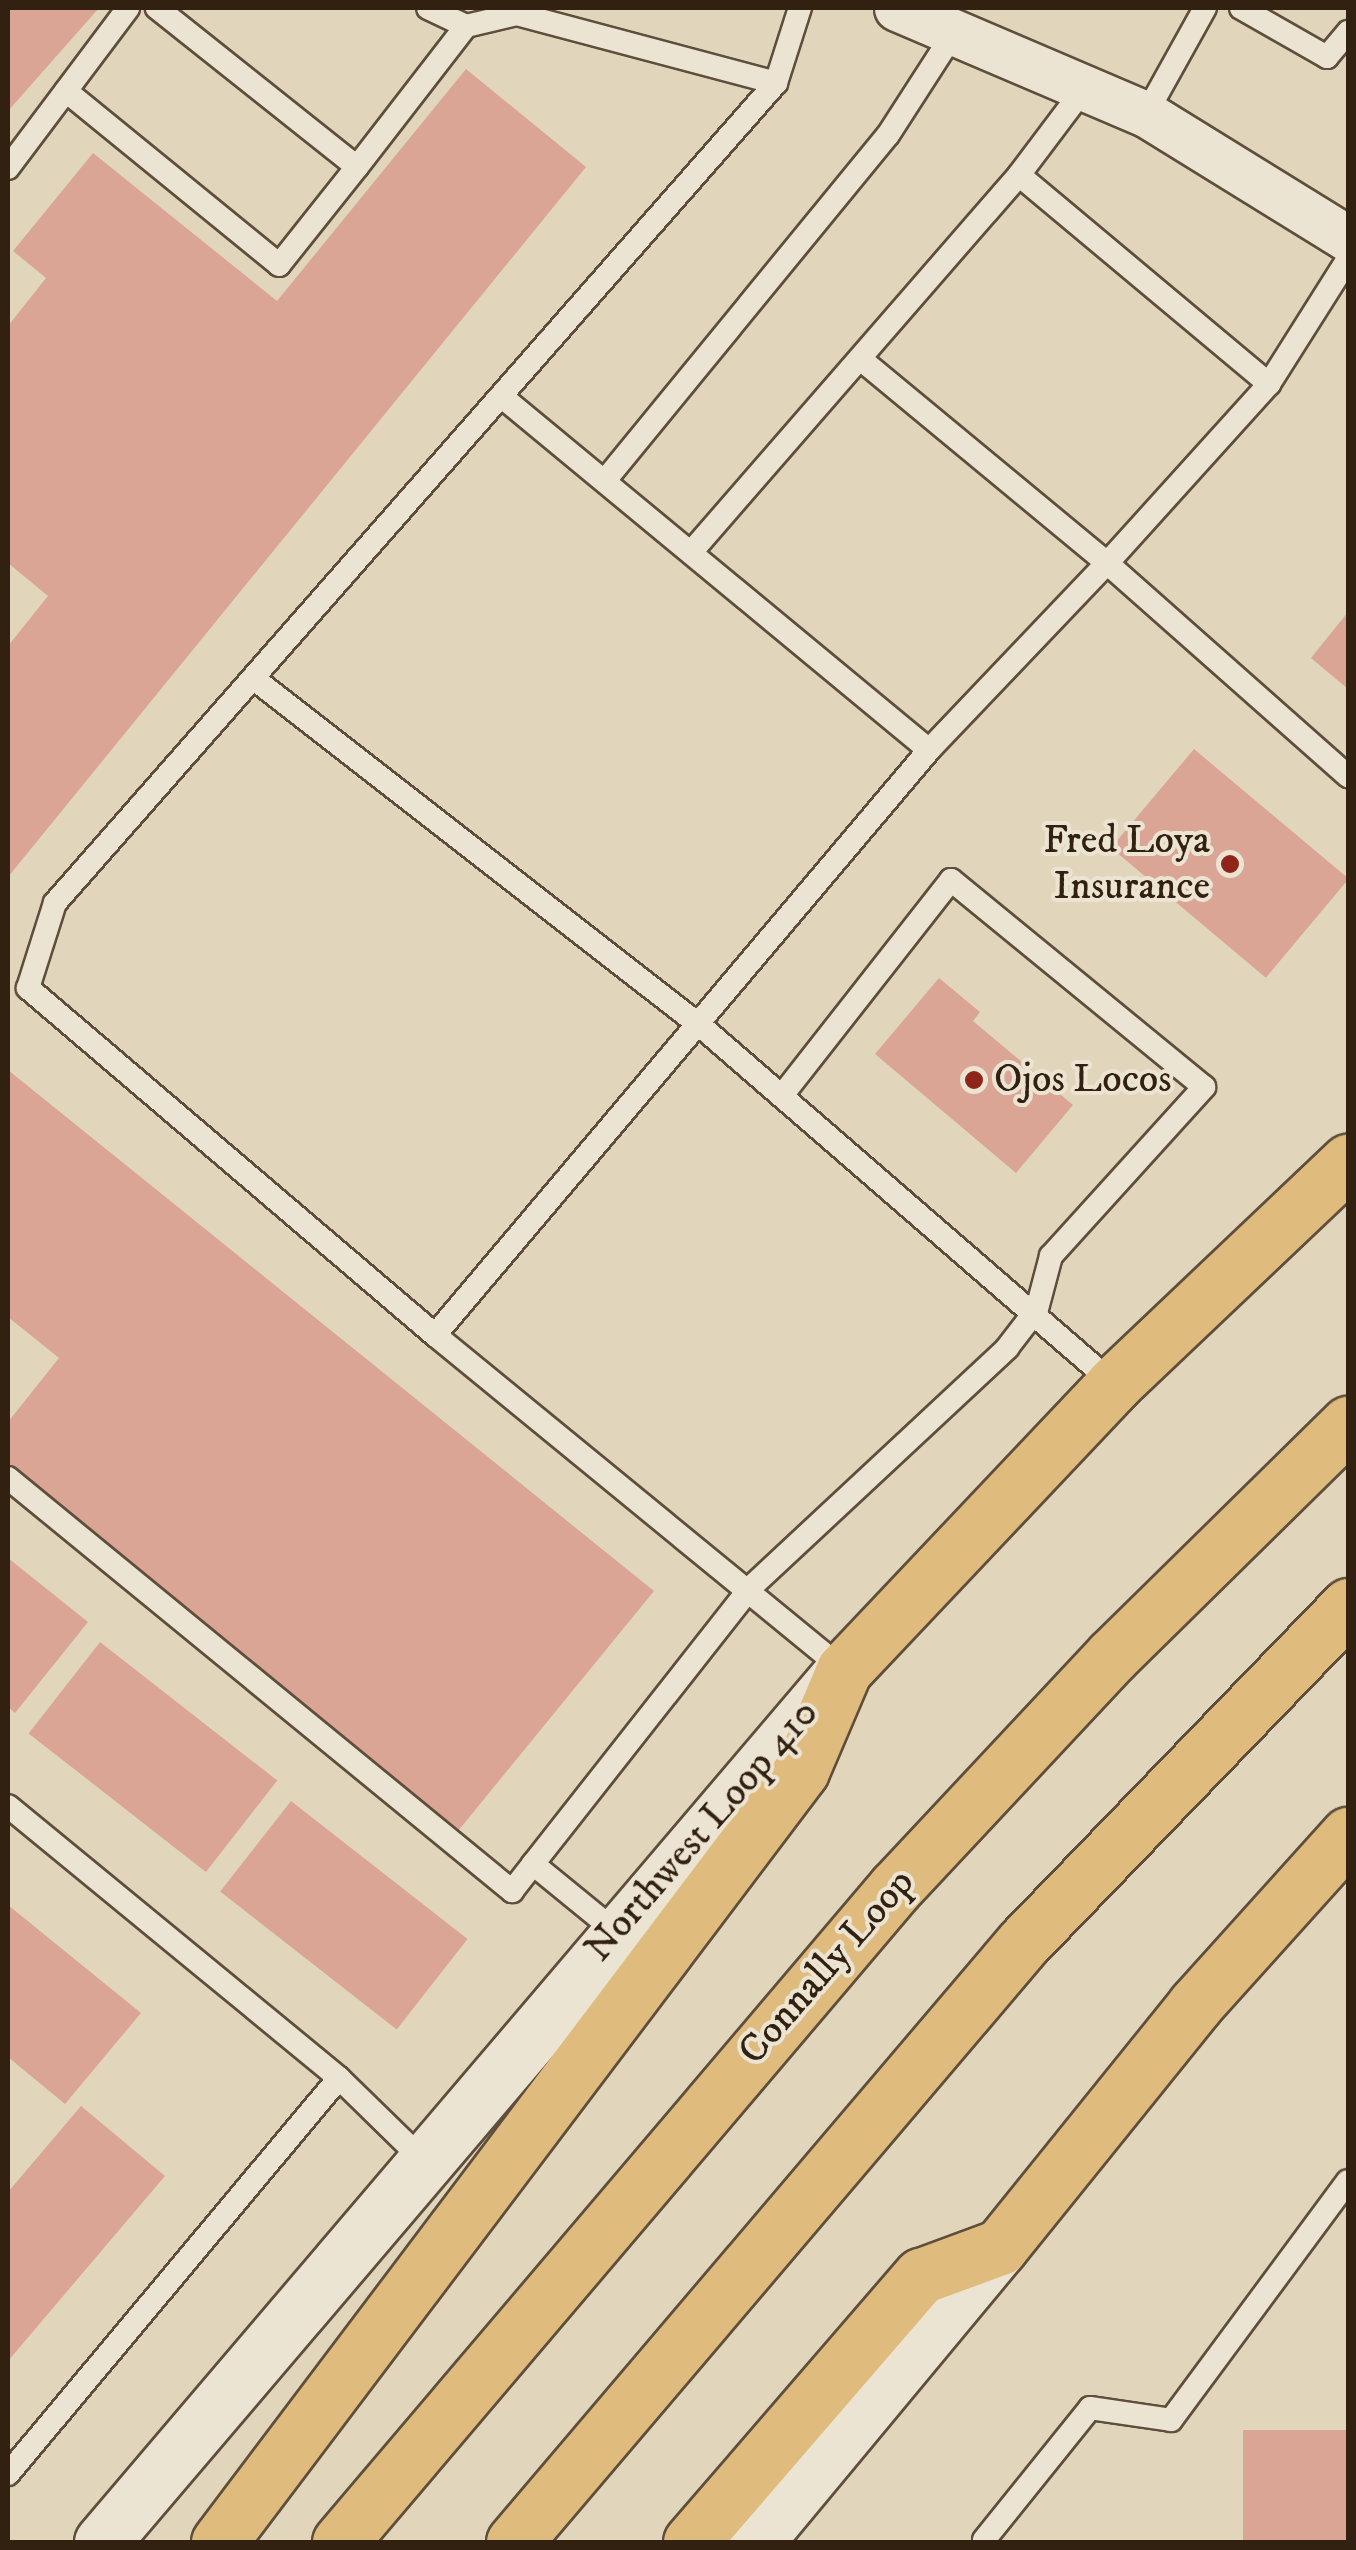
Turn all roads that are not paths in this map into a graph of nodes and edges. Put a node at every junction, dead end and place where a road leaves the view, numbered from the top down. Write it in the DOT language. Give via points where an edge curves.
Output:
graph roads {
  1 [pos="128,8"];
  2 [pos="157,8"];
  3 [pos="428,8"];
  4 [pos="800,8"];
  5 [pos="897,8"];
  6 [pos="1205,8"];
  7 [pos="1241,8"];
  8 [pos="518,11"];
  9 [pos="466,26"];
  10 [pos="958,28"];
  11 [pos="1348,32"];
  12 [pos="1338,52"];
  13 [pos="776,83"];
  14 [pos="1086,86"];
  15 [pos="66,90"];
  16 [pos="1146,114"];
  17 [pos="358,167"];
  18 [pos="8,168"];
  19 [pos="1019,175"];
  20 [pos="1348,239"];
  21 [pos="1348,259"];
  22 [pos="860,359"];
  23 [pos="1269,384"];
  24 [pos="501,396"];
  25 [pos="607,478"];
  26 [pos="692,550"];
  27 [pos="1106,563"];
  28 [pos="253,678"];
  29 [pos="929,750"];
  30 [pos="1348,776"];
  31 [pos="703,1028"];
  32 [pos="784,1094"];
  33 [pos="1348,1162"];
  34 [pos="1038,1308"];
  35 [pos="436,1335"];
  36 [pos="1114,1384"];
  37 [pos="1348,1424"];
  38 [pos="8,1478"];
  39 [pos="750,1588"];
  40 [pos="1348,1606"];
  41 [pos="844,1670"];
  42 [pos="8,1806"];
  43 [pos="1348,1835"];
  44 [pos="533,1864"];
  45 [pos="614,1930"];
  46 [pos="339,2078"];
  47 [pos="422,2159"];
  48 [pos="1348,2181"];
  49 [pos="1000,2247"];
  50 [pos="8,2474"];
  51 [pos="984,2540"];
  52 [pos="102,2542"];
  53 [pos="220,2542"];
  54 [pos="340,2542"];
  55 [pos="514,2542"];
  56 [pos="691,2542"];
  57 [pos="755,2542"];
  1 -- 15 [label="lane"];
  2 -- 17 [label="lane"];
  3 -- 9 [label="lane"];
  4 -- 13 [label="lane"];
  5 -- 10 [label="street"];
  6 -- 16 [label="lane"];
  7 -- 12 [label="lane"];
  8 -- 9 [label="lane"];
  8 -- 13 [label="lane"];
  9 -- 17 [label="lane"];
  10 -- 14 [label="street"];
  10 -- 25 [label="lane" via="888,135"];
  11 -- 12 [label="lane"];
  13 -- 24 [label="lane"];
  14 -- 16 [label="street"];
  14 -- 19 [label="lane"];
  15 -- 17 [label="lane" via="279,264"];
  15 -- 18 [label="lane"];
  16 -- 20 [label="street"];
  19 -- 22 [label="lane"];
  19 -- 23 [label="lane"];
  21 -- 23 [label="lane"];
  22 -- 26 [label="lane"];
  22 -- 27 [label="lane"];
  23 -- 27 [label="lane"];
  24 -- 25 [label="lane"];
  24 -- 28 [label="lane"];
  25 -- 26 [label="lane"];
  26 -- 29 [label="lane"];
  27 -- 29 [label="lane"];
  27 -- 30 [label="lane"];
  28 -- 31 [label="lane"];
  28 -- 35 [label="lane" via="56,903 28,988"];
  29 -- 31 [label="lane"];
  31 -- 32 [label="lane"];
  31 -- 35 [label="lane"];
  32 -- 34 [label="lane"];
  32 -- 34 [label="lane" via="951,880 1204,1087 1051,1256"];
  33 -- 36 [label="main road, Northwest Loop 410"];
  34 -- 36 [label="lane"];
  34 -- 39 [label="lane"];
  35 -- 39 [label="lane"];
  36 -- 41 [label="main road, Northwest Loop 410"];
  37 -- 54 [label="main road, Connally Loop" via="955,1822"];
  38 -- 44 [label="lane" via="512,1890"];
  39 -- 41 [label="lane"];
  39 -- 44 [label="lane"];
  40 -- 55 [label="main road" via="1024,1942"];
  41 -- 45 [label="main road, Northwest Loop 410"];
  41 -- 53 [label="main road" via="801,1771"];
  42 -- 46 [label="lane"];
  43 -- 49 [label="main road" via="1195,2005"];
  44 -- 45 [label="lane"];
  45 -- 47 [label="main road, Northwest Loop 410"];
  46 -- 47 [label="lane"];
  46 -- 50 [label="lane"];
  47 -- 52 [label="main road, Northwest Loop 410"];
  48 -- 51 [label="lane" via="1171,2420 1090,2408"];
  49 -- 56 [label="main road" via="921,2276"];
  49 -- 57 [label="main road"];
}
